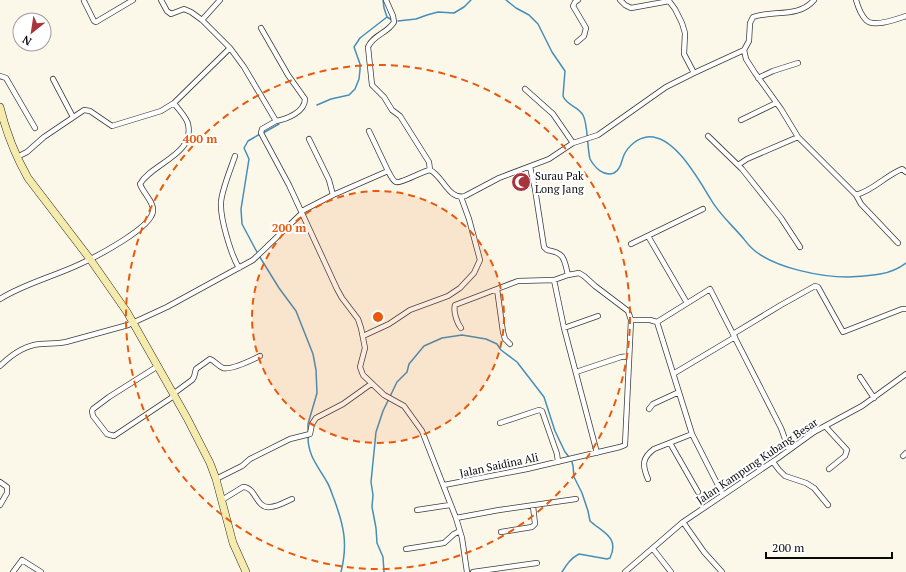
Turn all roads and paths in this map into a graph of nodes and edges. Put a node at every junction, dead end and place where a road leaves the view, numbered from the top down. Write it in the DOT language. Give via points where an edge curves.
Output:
graph roads {
  1 [pos="133,0"];
  2 [pos="161,0"];
  3 [pos="220,0"];
  4 [pos="386,0"];
  5 [pos="578,0"];
  6 [pos="620,0"];
  7 [pos="814,0"];
  8 [pos="856,0"];
  9 [pos="84,1"];
  10 [pos="906,16"];
  11 [pos="202,20"];
  12 [pos="261,28"];
  13 [pos="577,42"];
  14 [pos="230,48"];
  15 [pos="744,50"];
  16 [pos="735,54"];
  17 [pos="746,59"];
  18 [pos="798,63"];
  19 [pos="694,73"];
  20 [pos="0,76"];
  21 [pos="758,78"];
  22 [pos="53,79"];
  23 [pos="525,89"];
  24 [pos="174,103"];
  25 [pos="776,103"];
  26 [pos="0,107"];
  27 [pos="74,117"];
  28 [pos="741,120"];
  29 [pos="276,121"];
  30 [pos="35,128"];
  31 [pos="369,131"];
  32 [pos="708,136"];
  33 [pos="798,137"];
  34 [pos="309,139"];
  35 [pos="573,144"];
  36 [pos="235,156"];
  37 [pos="17,157"];
  38 [pos="738,165"];
  39 [pos="530,167"];
  40 [pos="905,169"];
  41 [pos="430,170"];
  42 [pos="388,171"];
  43 [pos="333,195"];
  44 [pos="856,195"];
  45 [pos="461,197"];
  46 [pos="703,209"];
  47 [pos="302,212"];
  48 [pos="648,236"];
  49 [pos="898,243"];
  50 [pos="631,244"];
  51 [pos="800,247"];
  52 [pos="90,259"];
  53 [pos="239,268"];
  54 [pos="568,275"];
  55 [pos="554,280"];
  56 [pos="497,289"];
  57 [pos="0,299"];
  58 [pos="687,303"];
  59 [pos="906,309"];
  60 [pos="598,316"];
  61 [pos="631,320"];
  62 [pos="656,322"];
  63 [pos="134,323"];
  64 [pos="461,328"];
  65 [pos="564,328"];
  66 [pos="734,335"];
  67 [pos="363,336"];
  68 [pos="510,344"];
  69 [pos="260,356"];
  70 [pos="629,356"];
  71 [pos="0,366"];
  72 [pos="158,366"];
  73 [pos="576,372"];
  74 [pos="673,374"];
  75 [pos="906,374"];
  76 [pos="860,377"];
  77 [pos="371,384"];
  78 [pos="679,392"];
  79 [pos="174,395"];
  80 [pos="874,398"];
  81 [pos="649,409"];
  82 [pos="500,423"];
  83 [pos="825,426"];
  84 [pos="692,434"];
  85 [pos="670,443"];
  86 [pos="789,450"];
  87 [pos="597,453"];
  88 [pos="558,462"];
  89 [pos="773,462"];
  90 [pos="829,469"];
  91 [pos="216,479"];
  92 [pos="648,479"];
  93 [pos="0,482"];
  94 [pos="444,486"];
  95 [pos="698,492"];
  96 [pos="723,495"];
  97 [pos="292,499"];
  98 [pos="576,499"];
  99 [pos="222,500"];
  100 [pos="0,505"];
  101 [pos="450,505"];
  102 [pos="828,505"];
  103 [pos="533,506"];
  104 [pos="417,510"];
  105 [pos="456,518"];
  106 [pos="683,522"];
  107 [pos="460,531"];
  108 [pos="501,532"];
  109 [pos="406,549"];
  110 [pos="653,549"];
  111 [pos="537,563"];
  112 [pos="13,572"];
  113 [pos="41,572"];
  114 [pos="246,572"];
  115 [pos="467,572"];
  116 [pos="473,572"];
  117 [pos="625,572"];
  118 [pos="671,572"];
  119 [pos="722,572"];
  1 -- 9 [label="street" via="96,22"];
  2 -- 11 [label="street" via="169,13 174,14 186,9"];
  3 -- 11 [label="street"];
  4 -- 41 [label="street" via="394,22 368,46 371,81 392,110 400,116 429,162"];
  5 -- 13 [label="street" via="573,6 586,28 584,36"];
  6 -- 19 [label="street" via="631,8 669,1 682,23 685,33 684,54"];
  7 -- 15 [label="street" via="797,10 753,17 749,41"];
  8 -- 10 [label="street" via="862,15 870,23 876,24"];
  11 -- 14 [label="street"];
  12 -- 29 [label="street" via="305,99 301,110"];
  14 -- 24 [label="street"];
  14 -- 29 [label="street"];
  15 -- 16 [label="street"];
  15 -- 17 [label="street"];
  16 -- 17 [label="street"];
  16 -- 19 [label="street"];
  17 -- 21 [label="street"];
  18 -- 21 [label="street"];
  19 -- 35 [label="street" via="660,91 606,130"];
  20 -- 30 [label="street" via="6,78"];
  21 -- 25 [label="street"];
  22 -- 27 [label="street"];
  23 -- 35 [label="street" via="553,114"];
  24 -- 27 [label="street" via="161,112 112,126 87,110"];
  24 -- 52 [label="street" via="187,120 188,136 176,154 148,174 140,184 153,207 153,214 134,234"];
  25 -- 28 [label="street"];
  25 -- 33 [label="street"];
  26 -- 37 [label="street"];
  27 -- 37 [label="street"];
  29 -- 47 [label="street" via="262,128 261,133"];
  31 -- 42 [label="street"];
  32 -- 38 [label="street"];
  33 -- 38 [label="street"];
  33 -- 44 [label="street"];
  34 -- 43 [label="street"];
  35 -- 39 [label="street"];
  36 -- 53 [label="street" via="220,204 234,260"];
  37 -- 52 [label="street" via="28,178"];
  38 -- 51 [label="street" via="781,218"];
  39 -- 45 [label="street" via="499,178"];
  39 -- 54 [label="street" via="544,247 561,255"];
  40 -- 44 [label="street" via="891,174 870,191"];
  41 -- 42 [label="street" via="400,182 395,182"];
  41 -- 45 [label="street" via="438,175 451,192"];
  42 -- 43 [label="street"];
  43 -- 47 [label="street"];
  44 -- 49 [label="street" via="861,204"];
  45 -- 67 [label="street" via="480,260 474,273 448,296 410,310 389,324"];
  46 -- 48 [label="street"];
  47 -- 53 [label="street" via="262,252"];
  47 -- 67 [label="street" via="337,289 358,319"];
  48 -- 50 [label="street"];
  48 -- 58 [label="street"];
  52 -- 57 [label="street"];
  52 -- 63 [label="street"];
  53 -- 63 [label="street"];
  54 -- 55 [label="street"];
  54 -- 61 [label="street" via="579,273 584,276 628,311"];
  55 -- 56 [label="street" via="518,281"];
  55 -- 65 [label="street"];
  56 -- 64 [label="street" via="455,304 454,309"];
  56 -- 68 [label="street" via="503,332"];
  58 -- 62 [label="street"];
  58 -- 66 [label="street" via="710,289"];
  59 -- 66 [label="street" via="844,332 818,287 815,286"];
  60 -- 65 [label="street"];
  61 -- 62 [label="street"];
  61 -- 70 [label="street"];
  62 -- 74 [label="street"];
  63 -- 71 [label="street" via="66,342 36,344 13,354"];
  63 -- 72 [label="street"];
  65 -- 73 [label="street"];
  66 -- 74 [label="street"];
  66 -- 86 [label="street" via="781,428"];
  67 -- 77 [label="street" via="365,348 360,370"];
  69 -- 79 [label="street" via="228,369 210,359 196,369 192,380"];
  70 -- 73 [label="street"];
  70 -- 87 [label="street, Jalan Saidina Ali" via="625,445"];
  72 -- 79 [label="street"];
  72 -- 79 [label="street" via="94,409 93,416 107,434 114,436"];
  73 -- 87 [label="street"];
  74 -- 78 [label="street"];
  75 -- 80 [label="street, Jalan Kampung Kubang Besar"];
  76 -- 80 [label="street"];
  77 -- 91 [label="street" via="343,404 316,418 310,434 290,439"];
  77 -- 94 [label="street" via="404,406 418,425"];
  78 -- 81 [label="street" via="653,404"];
  78 -- 84 [label="street"];
  79 -- 91 [label="street"];
  80 -- 83 [label="street, Jalan Kampung Kubang Besar"];
  82 -- 88 [label="street" via="541,410"];
  83 -- 86 [label="street, Jalan Kampung Kubang Besar"];
  83 -- 90 [label="street" via="847,450"];
  84 -- 85 [label="street"];
  84 -- 96 [label="street"];
  85 -- 92 [label="street" via="654,448 646,456 644,460"];
  85 -- 95 [label="street"];
  86 -- 89 [label="street, Jalan Kampung Kubang Besar"];
  87 -- 88 [label="street, Jalan Saidina Ali"];
  88 -- 94 [label="street, Jalan Saidina Ali"];
  89 -- 96 [label="street, Jalan Kampung Kubang Besar"];
  89 -- 102 [label="street" via="785,476 814,488"];
  91 -- 99 [label="street"];
  93 -- 100 [label="street" via="7,487"];
  94 -- 101 [label="street"];
  96 -- 106 [label="street, Jalan Kampung Kubang Besar"];
  97 -- 99 [label="street" via="268,508 260,504 247,487 243,487"];
  98 -- 103 [label="street"];
  99 -- 114 [label="street" via="233,543"];
  101 -- 104 [label="street"];
  101 -- 105 [label="street"];
  103 -- 105 [label="street"];
  103 -- 108 [label="street" via="535,524 532,527"];
  105 -- 107 [label="street"];
  106 -- 110 [label="street, Jalan Kampung Kubang Besar"];
  106 -- 119 [label="street"];
  107 -- 109 [label="street" via="444,544"];
  107 -- 115 [label="street"];
  110 -- 117 [label="street, Jalan Kampung Kubang Besar"];
  110 -- 118 [label="street"];
  111 -- 116 [label="street"];
  112 -- 113 [label="street" via="22,560"];
}
